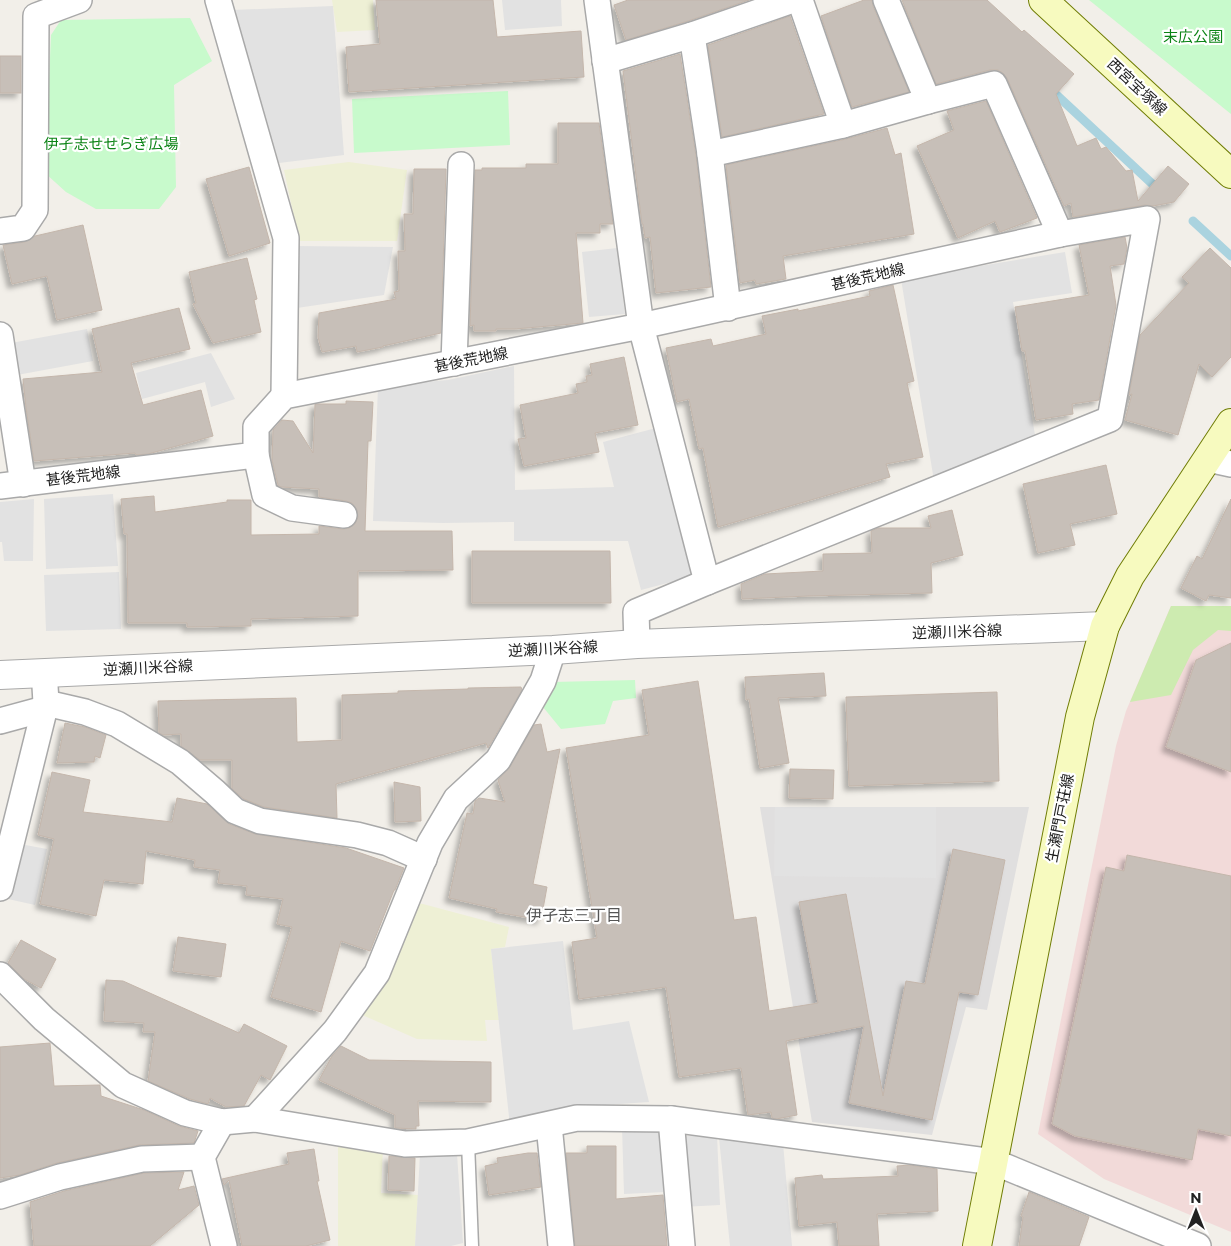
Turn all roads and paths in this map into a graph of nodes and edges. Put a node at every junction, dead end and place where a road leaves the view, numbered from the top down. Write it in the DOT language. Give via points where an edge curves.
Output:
graph roads {
  1 [pos="80,0"];
  2 [pos="218,0"];
  3 [pos="597,0"];
  4 [pos="793,0"];
  5 [pos="800,0"];
  6 [pos="886,0"];
  7 [pos="1042,0"];
  8 [pos="692,35"];
  9 [pos="605,60"];
  10 [pos="928,100"];
  11 [pos="843,125"];
  12 [pos="710,154"];
  13 [pos="461,165"];
  14 [pos="1231,174"];
  15 [pos="0,231"];
  16 [pos="1060,234"];
  17 [pos="728,308"];
  18 [pos="641,326"];
  19 [pos="0,335"];
  20 [pos="454,363"];
  21 [pos="284,396"];
  22 [pos="1231,423"];
  23 [pos="256,455"];
  24 [pos="1219,461"];
  25 [pos="12,485"];
  26 [pos="344,515"];
  27 [pos="708,582"];
  28 [pos="1106,626"];
  29 [pos="637,644"];
  30 [pos="553,650"];
  31 [pos="44,673"];
  32 [pos="0,675"];
  33 [pos="45,706"];
  34 [pos="0,721"];
  35 [pos="424,859"];
  36 [pos="0,888"];
  37 [pos="0,975"];
  38 [pos="255,1119"];
  39 [pos="671,1119"];
  40 [pos="222,1122"];
  41 [pos="549,1125"];
  42 [pos="468,1142"];
  43 [pos="202,1157"];
  44 [pos="994,1162"];
  45 [pos="0,1196"];
  46 [pos="224,1246"];
  47 [pos="472,1246"];
  48 [pos="561,1246"];
  49 [pos="682,1246"];
  50 [pos="977,1246"];
  51 [pos="1198,1246"];
  1 -- 15 [label="street" via="36,16 35,210 23,228"];
  2 -- 21 [label="street" via="286,238"];
  3 -- 9 [label="street"];
  4 -- 8 [label="street"];
  5 -- 11 [label="street"];
  6 -- 10 [label="street"];
  7 -- 14 [label="main road, 西宮宝塚線"];
  8 -- 9 [label="street"];
  8 -- 12 [label="street"];
  9 -- 18 [label="street"];
  10 -- 11 [label="street"];
  10 -- 16 [label="street" via="994,84"];
  11 -- 12 [label="street"];
  12 -- 17 [label="street"];
  13 -- 20 [label="street"];
  16 -- 17 [label="street, 甚後荒地線"];
  16 -- 27 [label="street, 甚後荒地線" via="1147,219 1110,419"];
  17 -- 18 [label="street, 甚後荒地線"];
  18 -- 20 [label="street, 甚後荒地線"];
  18 -- 27 [label="street"];
  19 -- 25 [label="street"];
  20 -- 21 [label="street, 甚後荒地線"];
  21 -- 23 [label="street" via="256,427"];
  22 -- 24 [label="main road, 生瀬門戸荘線"];
  23 -- 25 [label="street, 甚後荒地線"];
  23 -- 26 [label="street" via="265,495 292,508"];
  24 -- 28 [label="main road, 生瀬門戸荘線" via="1130,576"];
  27 -- 29 [label="street" via="636,612"];
  28 -- 29 [label="street, 逆瀬川米谷線"];
  28 -- 44 [label="main road, 生瀬門戸荘線" via="1080,717"];
  29 -- 30 [label="street, 逆瀬川米谷線"];
  30 -- 31 [label="street, 逆瀬川米谷線"];
  30 -- 35 [label="street" via="543,681 498,760 456,799"];
  31 -- 32 [label="street, 逆瀬川米谷線"];
  31 -- 33 [label="street"];
  33 -- 34 [label="street"];
  33 -- 35 [label="street" via="85,712 117,724 180,762 235,811 260,821 357,835"];
  33 -- 36 [label="street"];
  35 -- 38 [label="street" via="377,973 336,1031"];
  37 -- 40 [label="street" via="44,1019 123,1085 185,1113"];
  38 -- 40 [label="street"];
  38 -- 42 [label="street" via="405,1144"];
  39 -- 41 [label="street" via="577,1118"];
  39 -- 44 [label="street"];
  39 -- 49 [label="street"];
  40 -- 43 [label="street"];
  41 -- 42 [label="street"];
  41 -- 48 [label="street"];
  42 -- 47 [label="lane"];
  43 -- 45 [label="street" via="142,1159 60,1177"];
  43 -- 46 [label="street"];
  44 -- 50 [label="main road, 生瀬門戸荘線"];
  44 -- 51 [label="street"];
}
